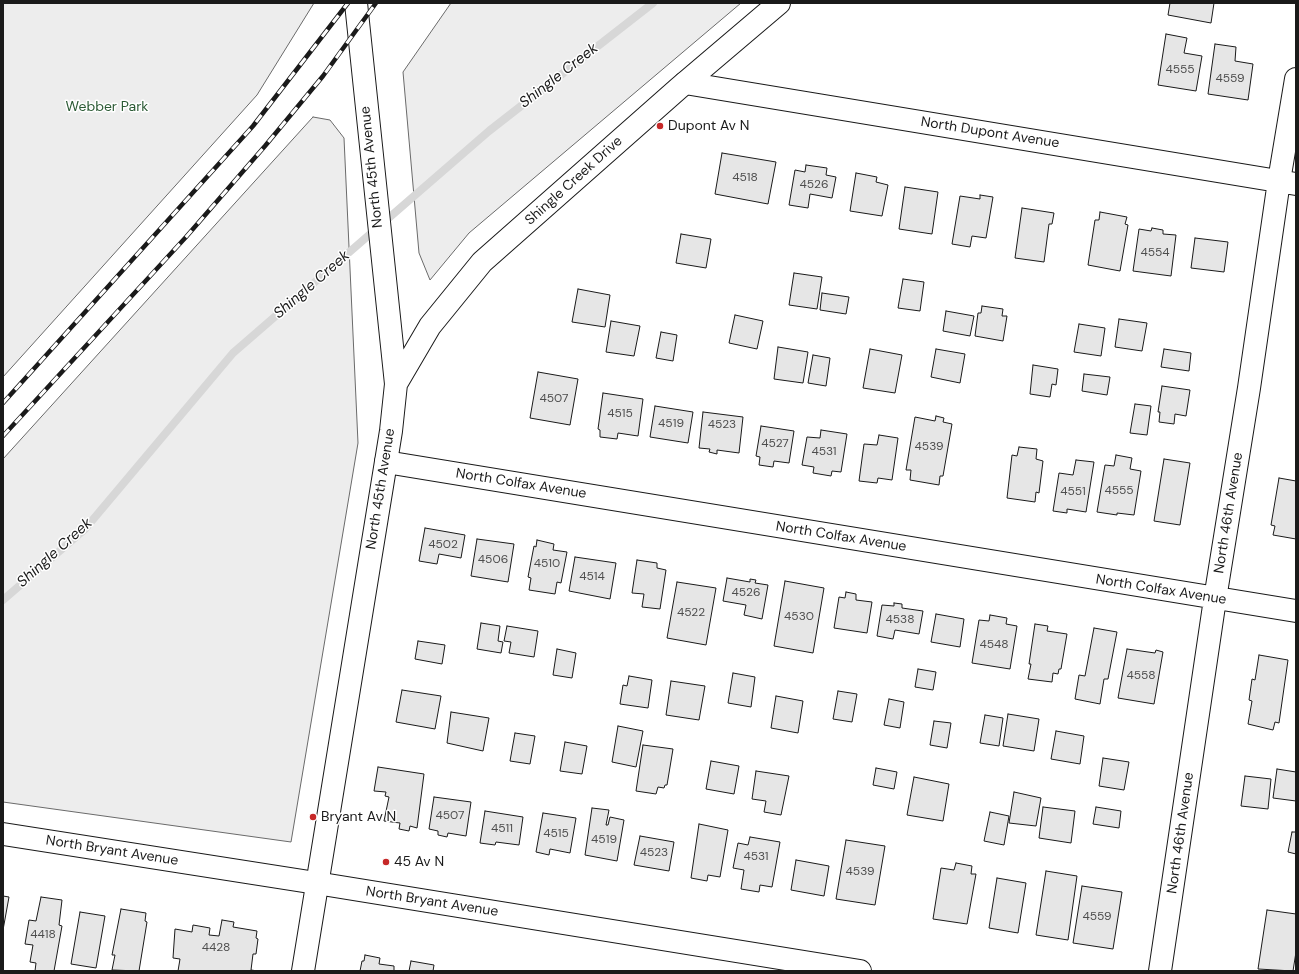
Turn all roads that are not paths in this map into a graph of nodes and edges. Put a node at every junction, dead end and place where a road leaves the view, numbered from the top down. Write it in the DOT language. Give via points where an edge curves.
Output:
graph roads {
  1 [pos="356,3"];
  2 [pos="779,3"];
  3 [pos="1296,79"];
  4 [pos="685,83"];
  5 [pos="1287,182"];
  6 [pos="396,384"];
  7 [pos="386,462"];
  8 [pos="1215,598"];
  9 [pos="1296,612"];
  10 [pos="3,834"];
  11 [pos="316,883"];
  12 [pos="303,971"];
  13 [pos="860,971"];
  14 [pos="1160,971"];
  1 -- 6 [label="street, North 45th Avenue"];
  2 -- 4 [label="street, Shingle Creek Drive"];
  3 -- 5 [label="street, North 46th Avenue"];
  4 -- 5 [label="street, North Dupont Avenue"];
  4 -- 6 [label="street, Shingle Creek Drive" via="482,262 430,326"];
  5 -- 8 [label="street, North 46th Avenue" via="1249,388"];
  6 -- 7 [label="street, North 45th Avenue"];
  7 -- 8 [label="street, North Colfax Avenue"];
  7 -- 11 [label="street, North 45th Avenue"];
  8 -- 9 [label="street, North Colfax Avenue"];
  8 -- 14 [label="street, North 46th Avenue"];
  10 -- 11 [label="street, North Bryant Avenue"];
  11 -- 12 [label="street, North 45th Avenue"];
  11 -- 13 [label="street, North Bryant Avenue"];
}
